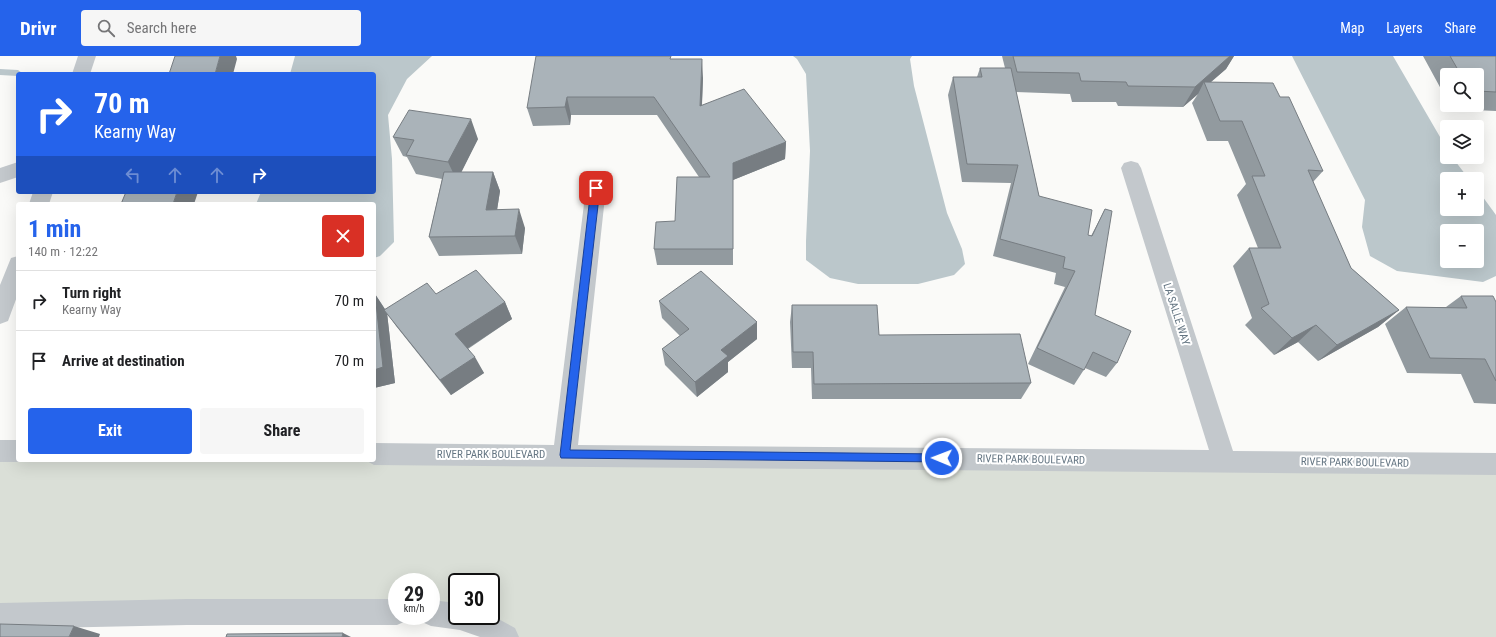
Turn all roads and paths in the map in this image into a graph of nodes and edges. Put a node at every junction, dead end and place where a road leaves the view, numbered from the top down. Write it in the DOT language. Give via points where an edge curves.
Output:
graph roads {
  1 [pos="87,56"];
  2 [pos="83,72"];
  3 [pos="1131,168"];
  4 [pos="16,170"];
  5 [pos="0,176"];
  6 [pos="596,188"];
  7 [pos="16,270"];
  8 [pos="0,315"];
  9 [pos="0,451"];
  10 [pos="16,451"];
  11 [pos="376,454"];
  12 [pos="565,455"];
  13 [pos="1224,461"];
  14 [pos="1496,464"];
  15 [pos="388,612"];
  16 [pos="440,613"];
  17 [pos="0,616"];
  18 [pos="506,637"];
  1 -- 2 [label="street"];
  3 -- 13 [label="street, LA SALLE WAY"];
  4 -- 5 [label="street"];
  6 -- 12 [label="street"];
  7 -- 8 [label="street"];
  9 -- 10 [label="street"];
  11 -- 12 [label="street, RIVER PARK BOULEVARD"];
  12 -- 13 [label="street, RIVER PARK BOULEVARD"];
  13 -- 14 [label="street, RIVER PARK BOULEVARD"];
  15 -- 17 [label="street" via="187,612"];
  16 -- 18 [label="street" via="491,627"];
}
